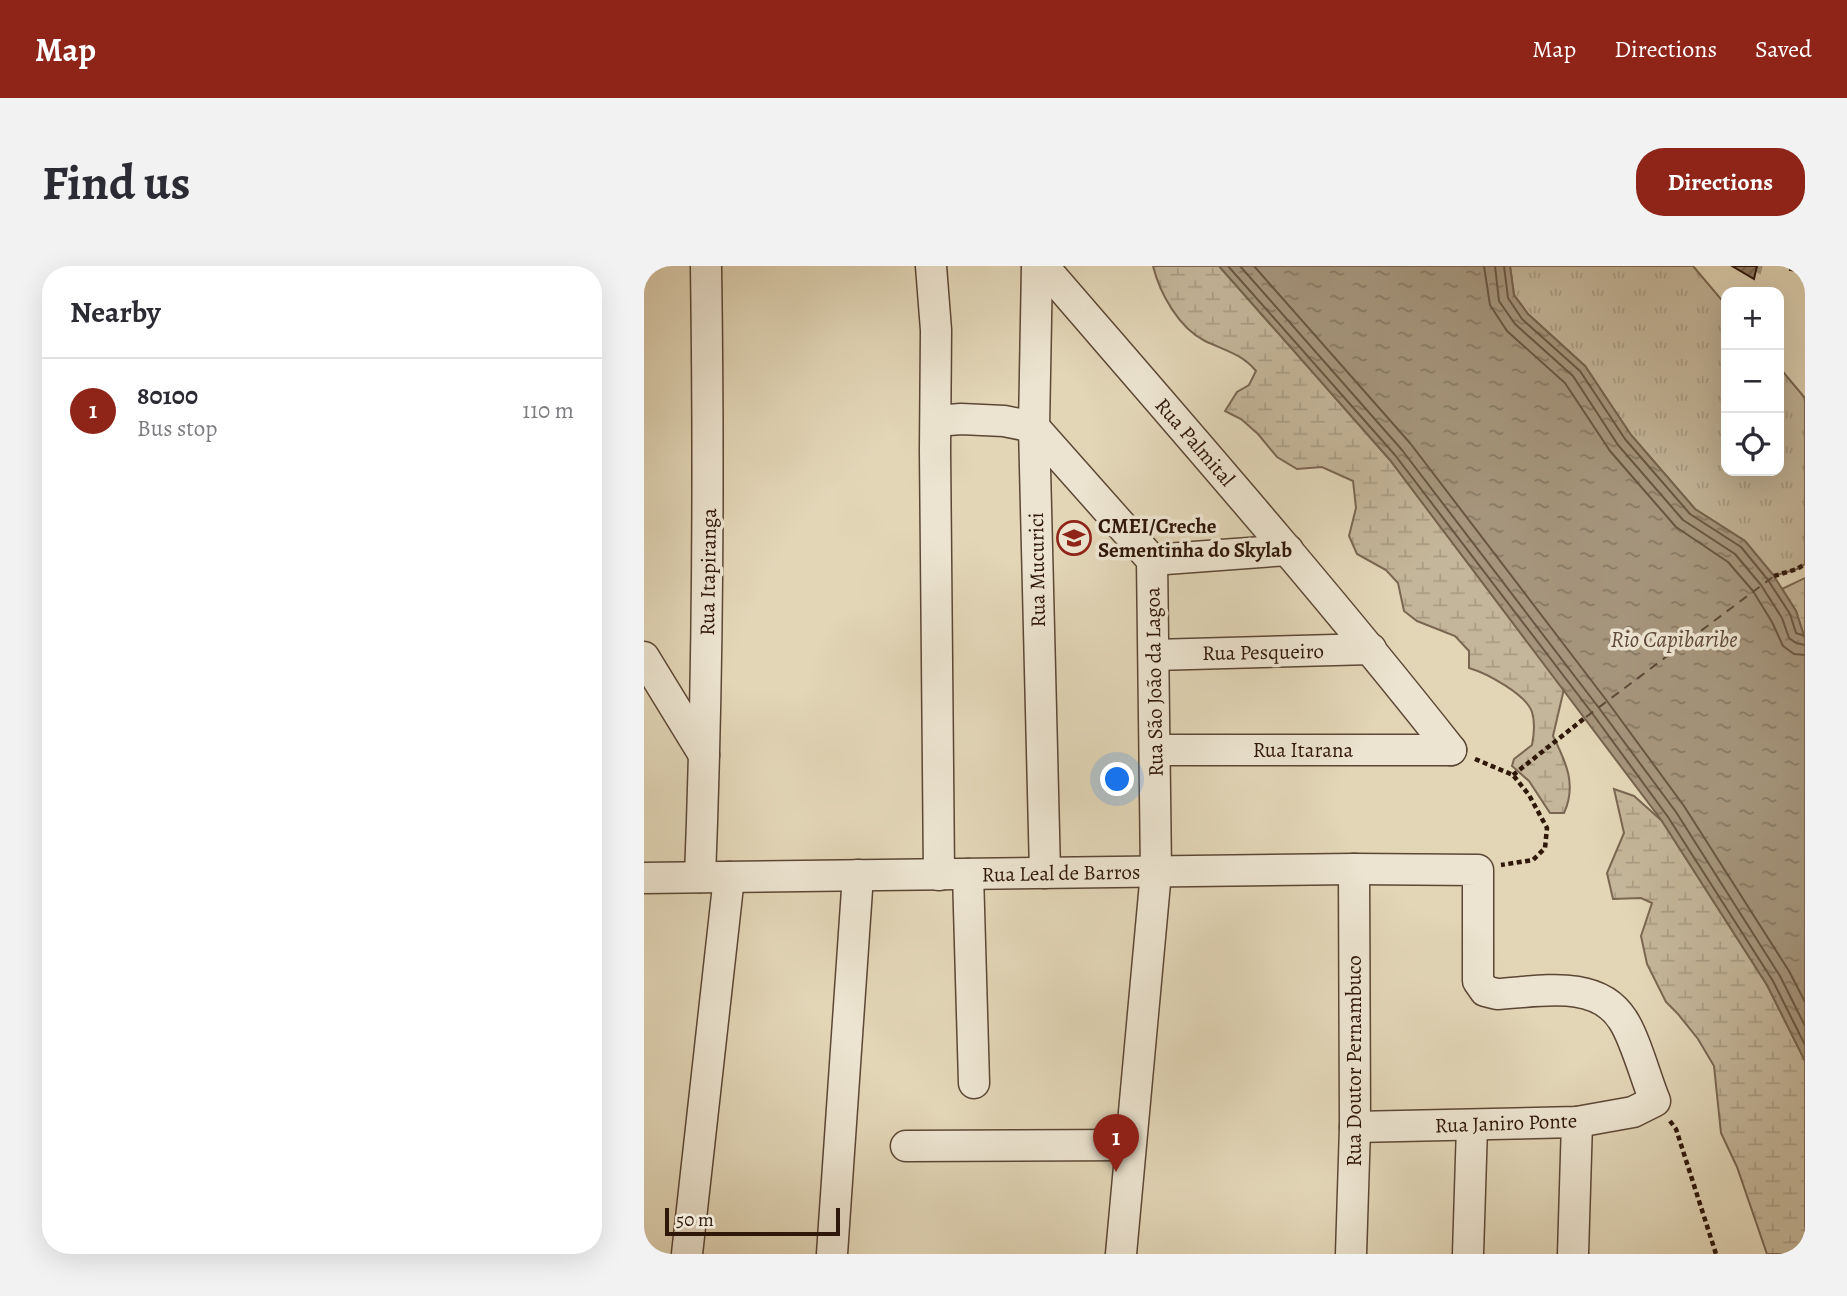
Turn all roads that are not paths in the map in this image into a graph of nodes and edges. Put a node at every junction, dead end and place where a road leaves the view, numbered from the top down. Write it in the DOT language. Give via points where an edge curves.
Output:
graph roads {
  1 [pos="706,266"];
  2 [pos="931,266"];
  3 [pos="1037,266"];
  4 [pos="1043,266"];
  5 [pos="936,421"];
  6 [pos="1034,427"];
  7 [pos="1288,550"];
  8 [pos="1152,560"];
  9 [pos="1371,649"];
  10 [pos="1154,655"];
  11 [pos="644,657"];
  12 [pos="1155,750"];
  13 [pos="1451,750"];
  14 [pos="705,755"];
  15 [pos="1354,869"];
  16 [pos="1156,872"];
  17 [pos="1045,873"];
  18 [pos="968,874"];
  19 [pos="939,875"];
  20 [pos="858,876"];
  21 [pos="699,877"];
  22 [pos="729,877"];
  23 [pos="644,878"];
  24 [pos="974,1083"];
  25 [pos="1654,1101"];
  26 [pos="1577,1122"];
  27 [pos="1472,1126"];
  28 [pos="1355,1127"];
  29 [pos="1130,1145"];
  30 [pos="906,1146"];
  31 [pos="687,1254"];
  32 [pos="832,1254"];
  33 [pos="1121,1254"];
  34 [pos="1352,1254"];
  35 [pos="1468,1254"];
  36 [pos="1573,1254"];
  1 -- 14 [label="street, Rua Itapiranga"];
  2 -- 5 [label="street"];
  3 -- 6 [label="street, Rua Mucurici"];
  4 -- 7 [label="street, Rua Palmital"];
  5 -- 6 [label="street" via="1003,421"];
  5 -- 19 [label="street"];
  6 -- 8 [label="street, Rua São João da Lagoa"];
  6 -- 17 [label="street, Rua Mucurici"];
  7 -- 8 [label="street"];
  7 -- 9 [label="street, Rua Palmital"];
  8 -- 10 [label="street, Rua São João da Lagoa"];
  9 -- 10 [label="street, Rua Pesqueiro"];
  9 -- 13 [label="street, Rua Palmital"];
  10 -- 12 [label="street, Rua São João da Lagoa"];
  11 -- 14 [label="street"];
  12 -- 13 [label="street, Rua Itarana"];
  12 -- 16 [label="street, Rua São João da Lagoa"];
  14 -- 21 [label="street, Rua Itapiranga"];
  15 -- 16 [label="street, Rua Leal de Barros"];
  15 -- 25 [label="street, Rua Leal de Barros" via="1478,870 1478,981 1497,994 1574,991 1598,996 1624,1020"];
  15 -- 28 [label="street, Rua Doutor Pernambuco"];
  16 -- 17 [label="street, Rua Leal de Barros"];
  16 -- 29 [label="street, Rua São João da Lagoa"];
  17 -- 18 [label="street, Rua Leal de Barros"];
  18 -- 19 [label="street, Rua Leal de Barros"];
  18 -- 24 [label="street"];
  19 -- 20 [label="street, Rua Leal de Barros"];
  20 -- 22 [label="street, Rua Leal de Barros"];
  20 -- 32 [label="street"];
  21 -- 22 [label="street, Rua Leal de Barros"];
  21 -- 23 [label="street, Rua Leal de Barros"];
  22 -- 31 [label="street"];
  25 -- 26 [label="street, Rua Janiro Ponte" via="1633,1111"];
  26 -- 27 [label="street, Rua Janiro Ponte"];
  26 -- 36 [label="street"];
  27 -- 28 [label="street, Rua Janiro Ponte"];
  27 -- 35 [label="street"];
  28 -- 34 [label="street, Rua Doutor Pernambuco"];
  29 -- 30 [label="street"];
  29 -- 33 [label="street, Rua São João da Lagoa"];
}
